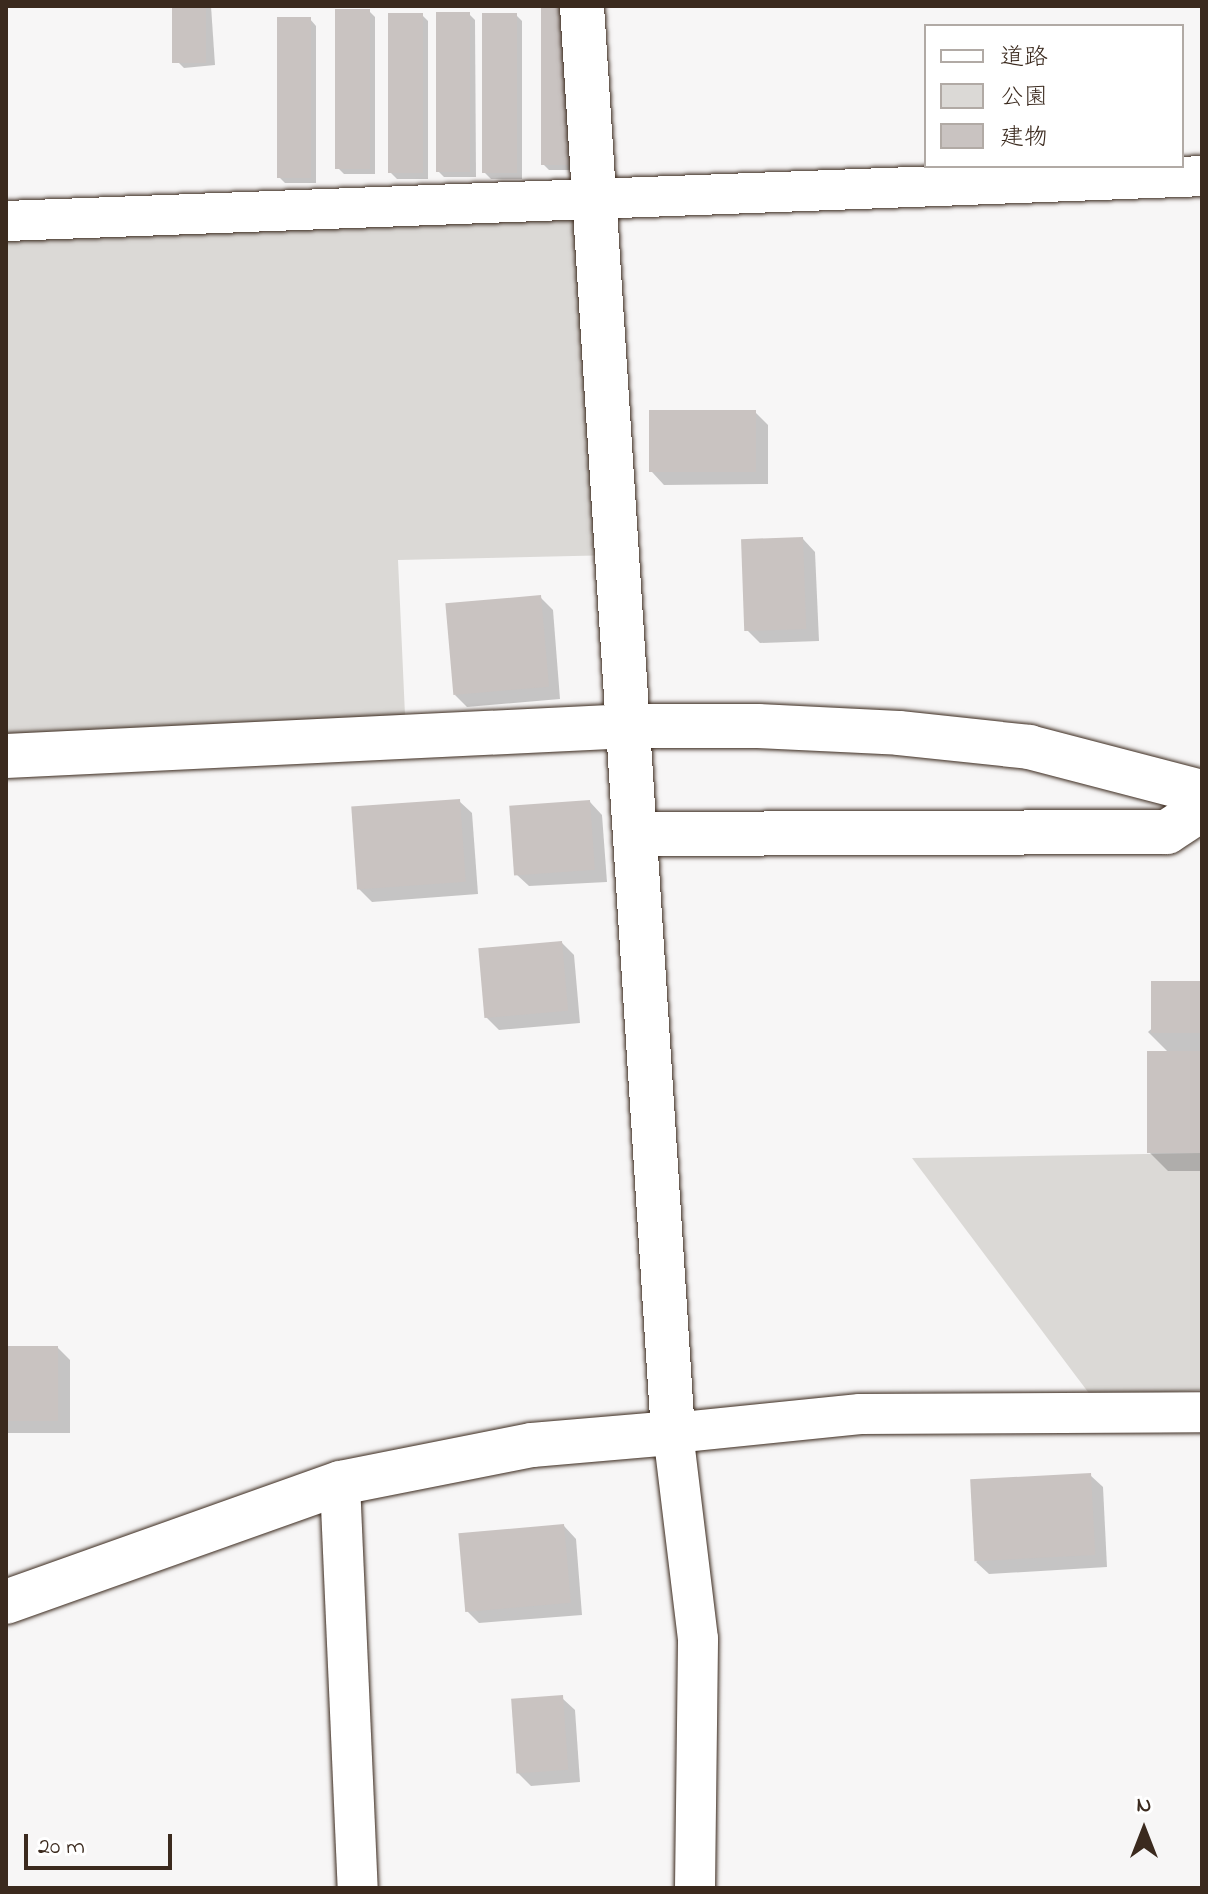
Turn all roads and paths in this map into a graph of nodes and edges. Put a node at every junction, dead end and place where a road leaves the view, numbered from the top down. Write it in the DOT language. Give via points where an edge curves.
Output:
graph roads {
  1 [pos="582,6"];
  2 [pos="1202,176"];
  3 [pos="593,196"];
  4 [pos="6,221"];
  5 [pos="630,726"];
  6 [pos="6,756"];
  7 [pos="1202,792"];
  8 [pos="1202,809"];
  9 [pos="636,834"];
  10 [pos="1202,1412"];
  11 [pos="673,1433"];
  12 [pos="340,1483"];
  13 [pos="6,1602"];
  14 [pos="358,1888"];
  15 [pos="695,1888"];
  1 -- 3 [label="street"];
  2 -- 3 [label="street"];
  3 -- 4 [label="street"];
  3 -- 5 [label="street"];
  5 -- 6 [label="street"];
  5 -- 7 [label="street" via="758,726 1002,743"];
  5 -- 9 [label="street"];
  8 -- 9 [label="street" via="1167,832"];
  9 -- 11 [label="street"];
  10 -- 11 [label="street" via="860,1414"];
  11 -- 12 [label="street" via="532,1445"];
  11 -- 15 [label="street" via="698,1639"];
  12 -- 13 [label="street"];
  12 -- 14 [label="street"];
}
